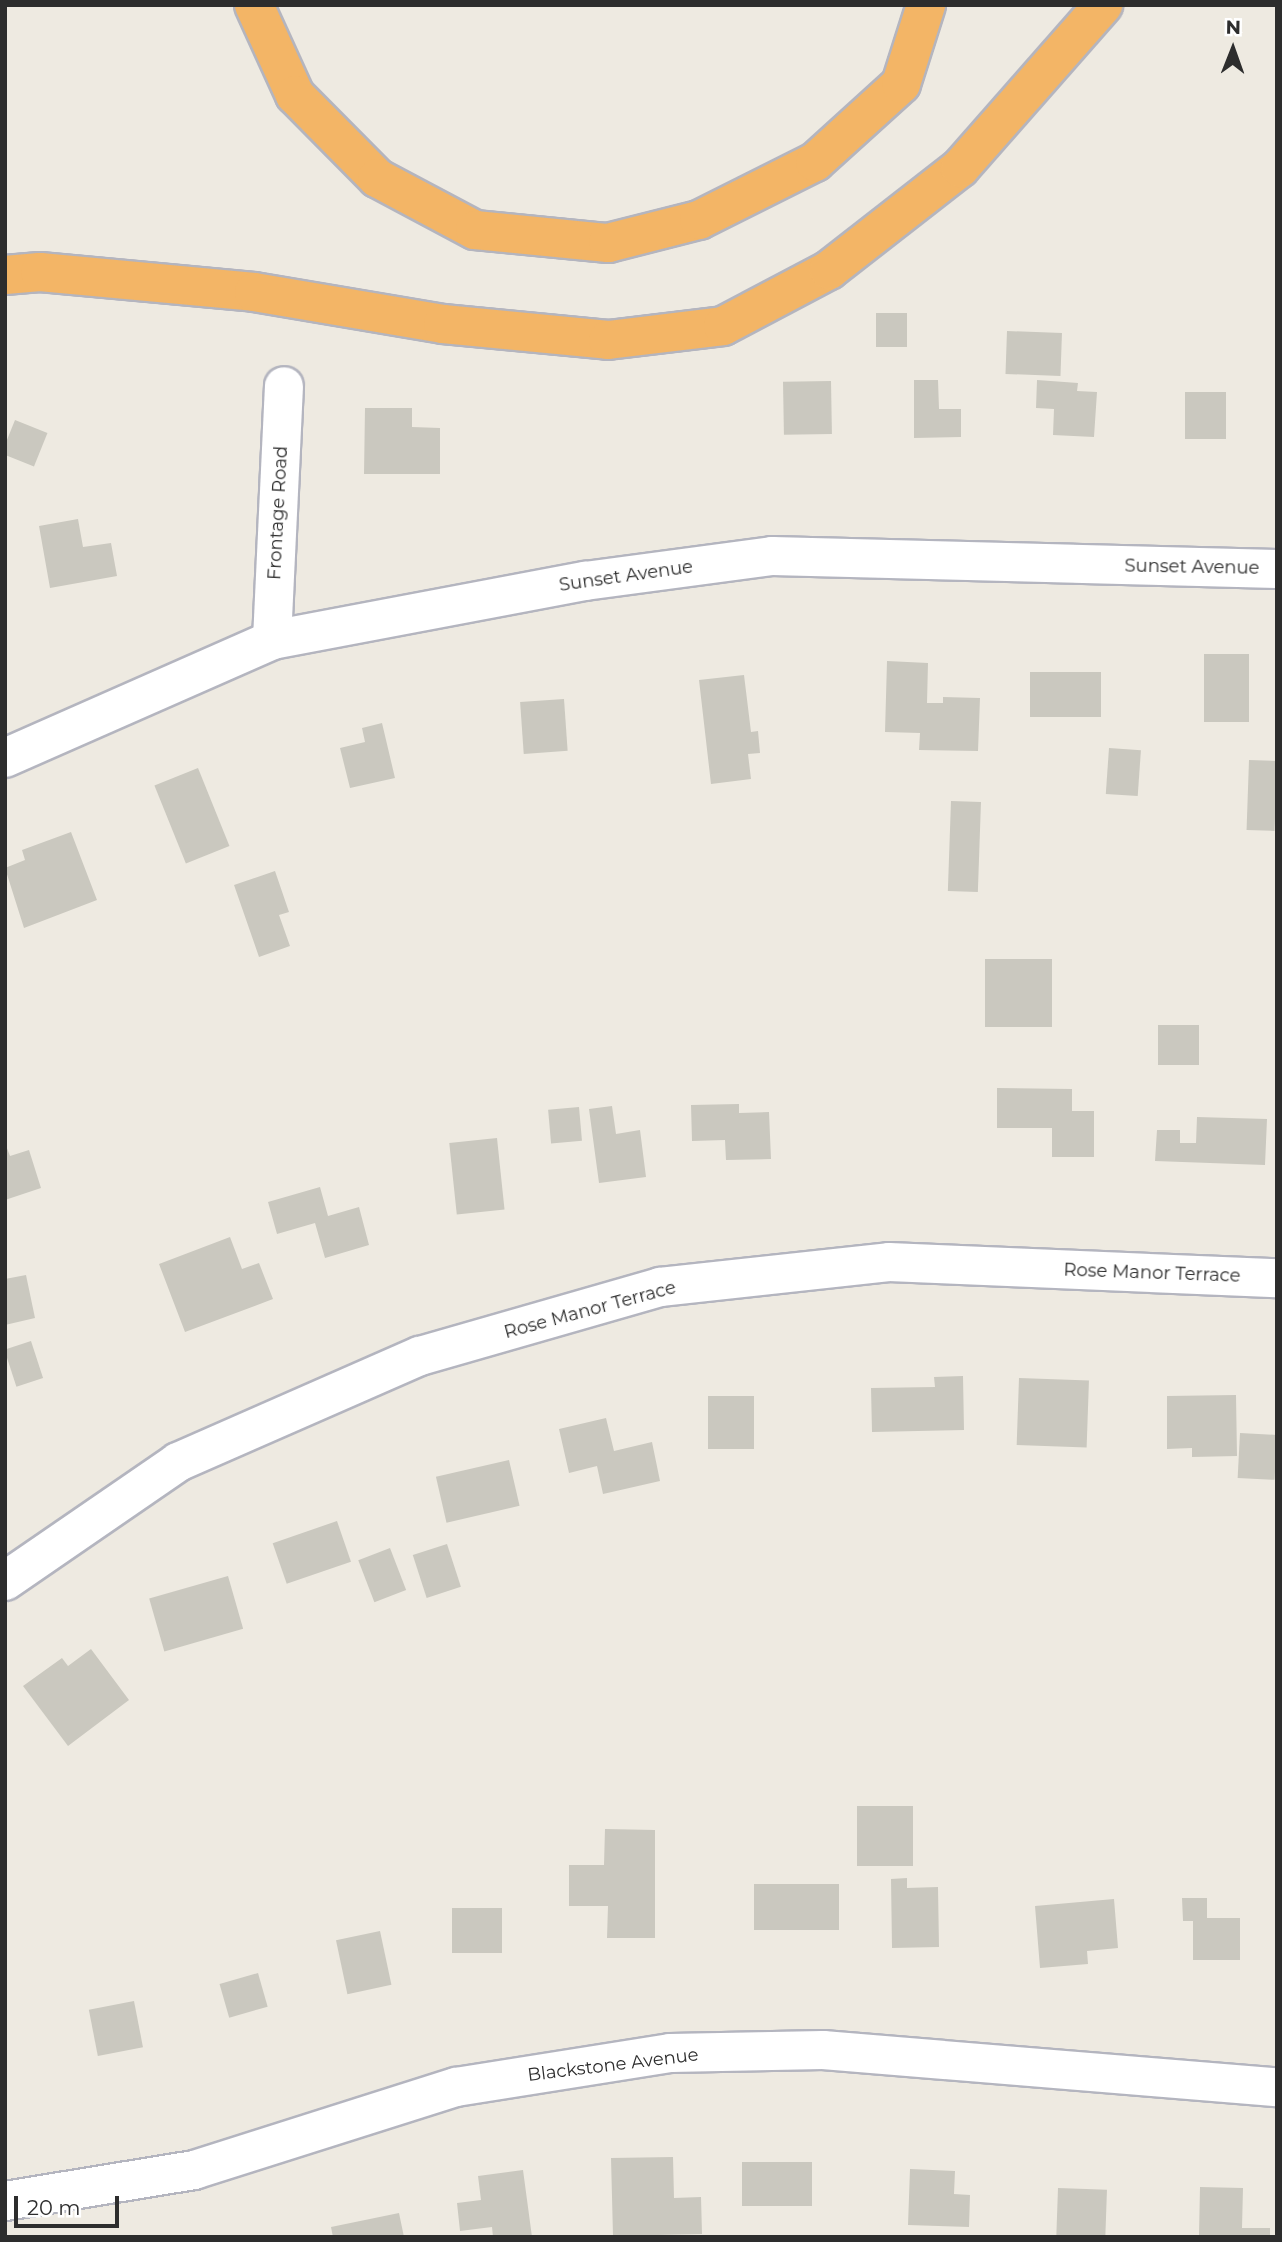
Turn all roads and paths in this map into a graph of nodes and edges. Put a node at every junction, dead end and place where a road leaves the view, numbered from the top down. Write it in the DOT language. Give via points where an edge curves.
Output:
graph roads {
  1 [pos="254,5"];
  2 [pos="926,5"];
  3 [pos="1103,5"];
  4 [pos="5,275"];
  5 [pos="284,386"];
  6 [pos="1277,569"];
  7 [pos="272,640"];
  8 [pos="5,758"];
  9 [pos="1277,1278"];
  10 [pos="5,1581"];
  11 [pos="1277,2087"];
  12 [pos="5,2201"];
  1 -- 2 [label="highway" via="295,96 377,178 475,230 608,243 699,220 815,162 901,84"];
  3 -- 4 [label="highway" via="960,168 830,270 723,326 608,340 443,324 254,292 40,272"];
  5 -- 7 [label="street, Frontage Road"];
  6 -- 7 [label="street, Sunset Avenue" via="772,556 585,581"];
  7 -- 8 [label="street, Sunset Avenue"];
  9 -- 10 [label="street, Rose Manor Terrace" via="889,1262 660,1287 420,1356 178,1462"];
  11 -- 12 [label="street, Blackstone Avenue" via="822,2050 670,2053 456,2087 194,2170"];
}
